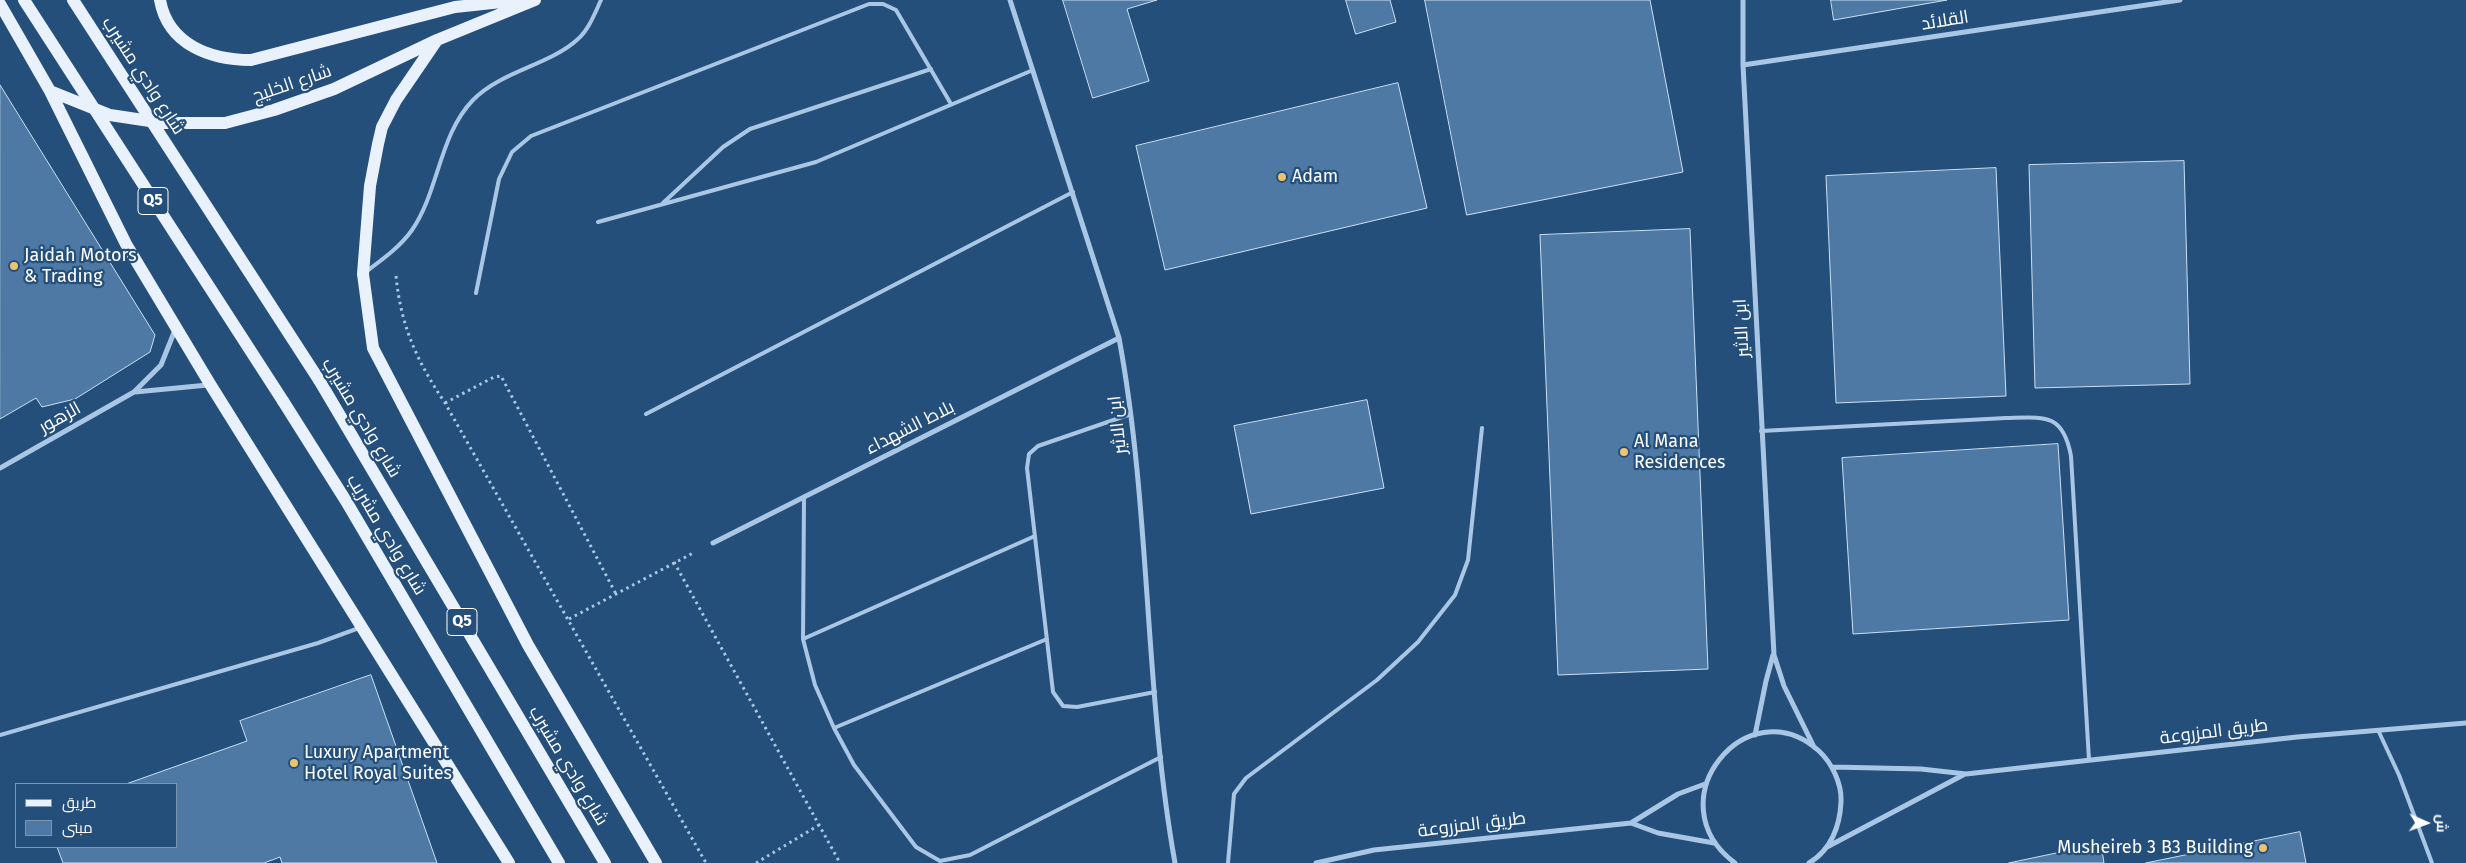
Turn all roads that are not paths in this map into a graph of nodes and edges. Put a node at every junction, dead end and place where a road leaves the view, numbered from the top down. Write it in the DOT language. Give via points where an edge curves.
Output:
graph roads {
  1 [pos="24,0"];
  2 [pos="73,0"];
  3 [pos="160,0"];
  4 [pos="520,0"];
  5 [pos="535,0"];
  6 [pos="602,0"];
  7 [pos="1010,0"];
  8 [pos="1743,0"];
  9 [pos="2180,0"];
  10 [pos="0,4"];
  11 [pos="437,40"];
  12 [pos="1743,65"];
  13 [pos="931,69"];
  14 [pos="1033,70"];
  15 [pos="50,91"];
  16 [pos="951,104"];
  17 [pos="1073,192"];
  18 [pos="661,204"];
  19 [pos="598,222"];
  20 [pos="363,274"];
  21 [pos="476,292"];
  22 [pos="177,326"];
  23 [pos="1119,338"];
  24 [pos="210,384"];
  25 [pos="134,392"];
  26 [pos="646,414"];
  27 [pos="1131,414"];
  28 [pos="1482,428"];
  29 [pos="1761,431"];
  30 [pos="0,468"];
  31 [pos="804,497"];
  32 [pos="1035,536"];
  33 [pos="714,543"];
  34 [pos="364,627"];
  35 [pos="803,639"];
  36 [pos="1046,639"];
  37 [pos="1774,655"];
  38 [pos="1155,692"];
  39 [pos="2466,724"];
  40 [pos="834,728"];
  41 [pos="2378,730"];
  42 [pos="0,735"];
  43 [pos="1755,735"];
  44 [pos="1814,748"];
  45 [pos="1161,757"];
  46 [pos="2089,760"];
  47 [pos="1832,767"];
  48 [pos="1966,774"];
  49 [pos="1705,784"];
  50 [pos="1632,823"];
  51 [pos="1714,843"];
  52 [pos="1827,847"];
  53 [pos="1819,856"];
  54 [pos="509,863"];
  55 [pos="559,863"];
  56 [pos="605,863"];
  57 [pos="656,863"];
  58 [pos="1175,863"];
  59 [pos="1228,863"];
  60 [pos="1316,863"];
  61 [pos="1735,863"];
  62 [pos="1809,863"];
  63 [pos="1819,863"];
  64 [pos="2432,863"];
  1 -- 55 [label="main road, شارع وادي مشريب / Q5, bridge" via="346,501"];
  2 -- 56 [label="main road, شارع وادي مشيرب / Q5, bridge" via="319,380"];
  3 -- 4 [label="main road" via="175,31 191,46 211,56 236,60 252,60 456,7"];
  5 -- 11 [label="main road, شارع الخليج"];
  6 -- 20 [label="lane" via="578,39 492,84 473,99 462,113 424,209 412,230 394,250"];
  7 -- 14 [label="street, ابن الاثير"];
  8 -- 12 [label="street, ابن الاثير"];
  9 -- 12 [label="street, القلائد"];
  10 -- 15 [label="main road"];
  11 -- 15 [label="main road, شارع الخليج" via="334,89 225,123 164,123 110,115"];
  11 -- 20 [label="main road, شارع وادي مشيرب" via="396,100 382,127 370,186"];
  12 -- 29 [label="street, ابن الاثير"];
  13 -- 16 [label="lane"];
  13 -- 18 [label="lane" via="750,129 723,147"];
  13 -- 21 [label="lane" via="896,10 883,4 869,4 530,136 512,152 499,178"];
  14 -- 16 [label="lane"];
  14 -- 17 [label="street, ابن الاثير"];
  15 -- 22 [label="main road" via="126,244"];
  16 -- 18 [label="lane" via="816,162"];
  17 -- 23 [label="street, ابن الاثير"];
  17 -- 26 [label="lane"];
  18 -- 19 [label="lane"];
  20 -- 57 [label="main road, شارع وادي مشيرب" via="373,348 528,645"];
  22 -- 24 [label="main road"];
  22 -- 25 [label="street, الزهور" via="161,365"];
  23 -- 27 [label="street, ابن الاثير"];
  23 -- 31 [label="street, بلاط الشهداء"];
  24 -- 25 [label="street, الزهور"];
  24 -- 34 [label="main road"];
  25 -- 30 [label="street, الزهور"];
  27 -- 32 [label="lane" via="1038,446 1029,454 1027,468"];
  27 -- 38 [label="street, ابن الاثير"];
  28 -- 59 [label="lane" via="1468,560 1455,595 1418,642 1377,680 1246,778 1234,794"];
  29 -- 37 [label="street, ابن الاثير"];
  29 -- 46 [label="lane" via="2006,418 2042,418 2060,425 2068,437 2072,456"];
  31 -- 33 [label="street, بلاط الشهداء"];
  31 -- 35 [label="lane"];
  32 -- 35 [label="lane"];
  32 -- 36 [label="lane"];
  34 -- 42 [label="lane"];
  34 -- 54 [label="main road"];
  35 -- 40 [label="lane" via="815,685"];
  36 -- 38 [label="lane" via="1053,692 1063,706 1077,707"];
  36 -- 40 [label="lane"];
  37 -- 43 [label="street, ابن الاثير"];
  37 -- 44 [label="street, ابن الاثير" via="1787,694"];
  38 -- 45 [label="street, ابن الاثير"];
  39 -- 41 [label="street, طريق المزروعة"];
  40 -- 45 [label="lane" via="854,765 916,847 940,860 970,855"];
  41 -- 46 [label="street, طريق المزروعة"];
  41 -- 64 [label="lane" via="2399,775"];
  43 -- 44 [label="street" via="1786,735"];
  43 -- 49 [label="street" via="1732,745 1723,753"];
  44 -- 47 [label="street"];
  45 -- 58 [label="street, ابن الاثير"];
  46 -- 48 [label="street, طريق المزروعة"];
  47 -- 48 [label="street, طريق المزروعة" via="1903,768"];
  47 -- 52 [label="street" via="1841,794 1840,822"];
  48 -- 52 [label="street, طريق المزروعة"];
  49 -- 50 [label="street, طريق المزروعة" via="1678,794"];
  49 -- 51 [label="street" via="1702,805 1705,824"];
  50 -- 51 [label="street, طريق المزروعة" via="1677,838"];
  50 -- 60 [label="street, طريق المزروعة" via="1374,850"];
  51 -- 61 [label="street"];
  52 -- 53 [label="street"];
  53 -- 62 [label="street"];
  53 -- 63 [label="street"];
}
